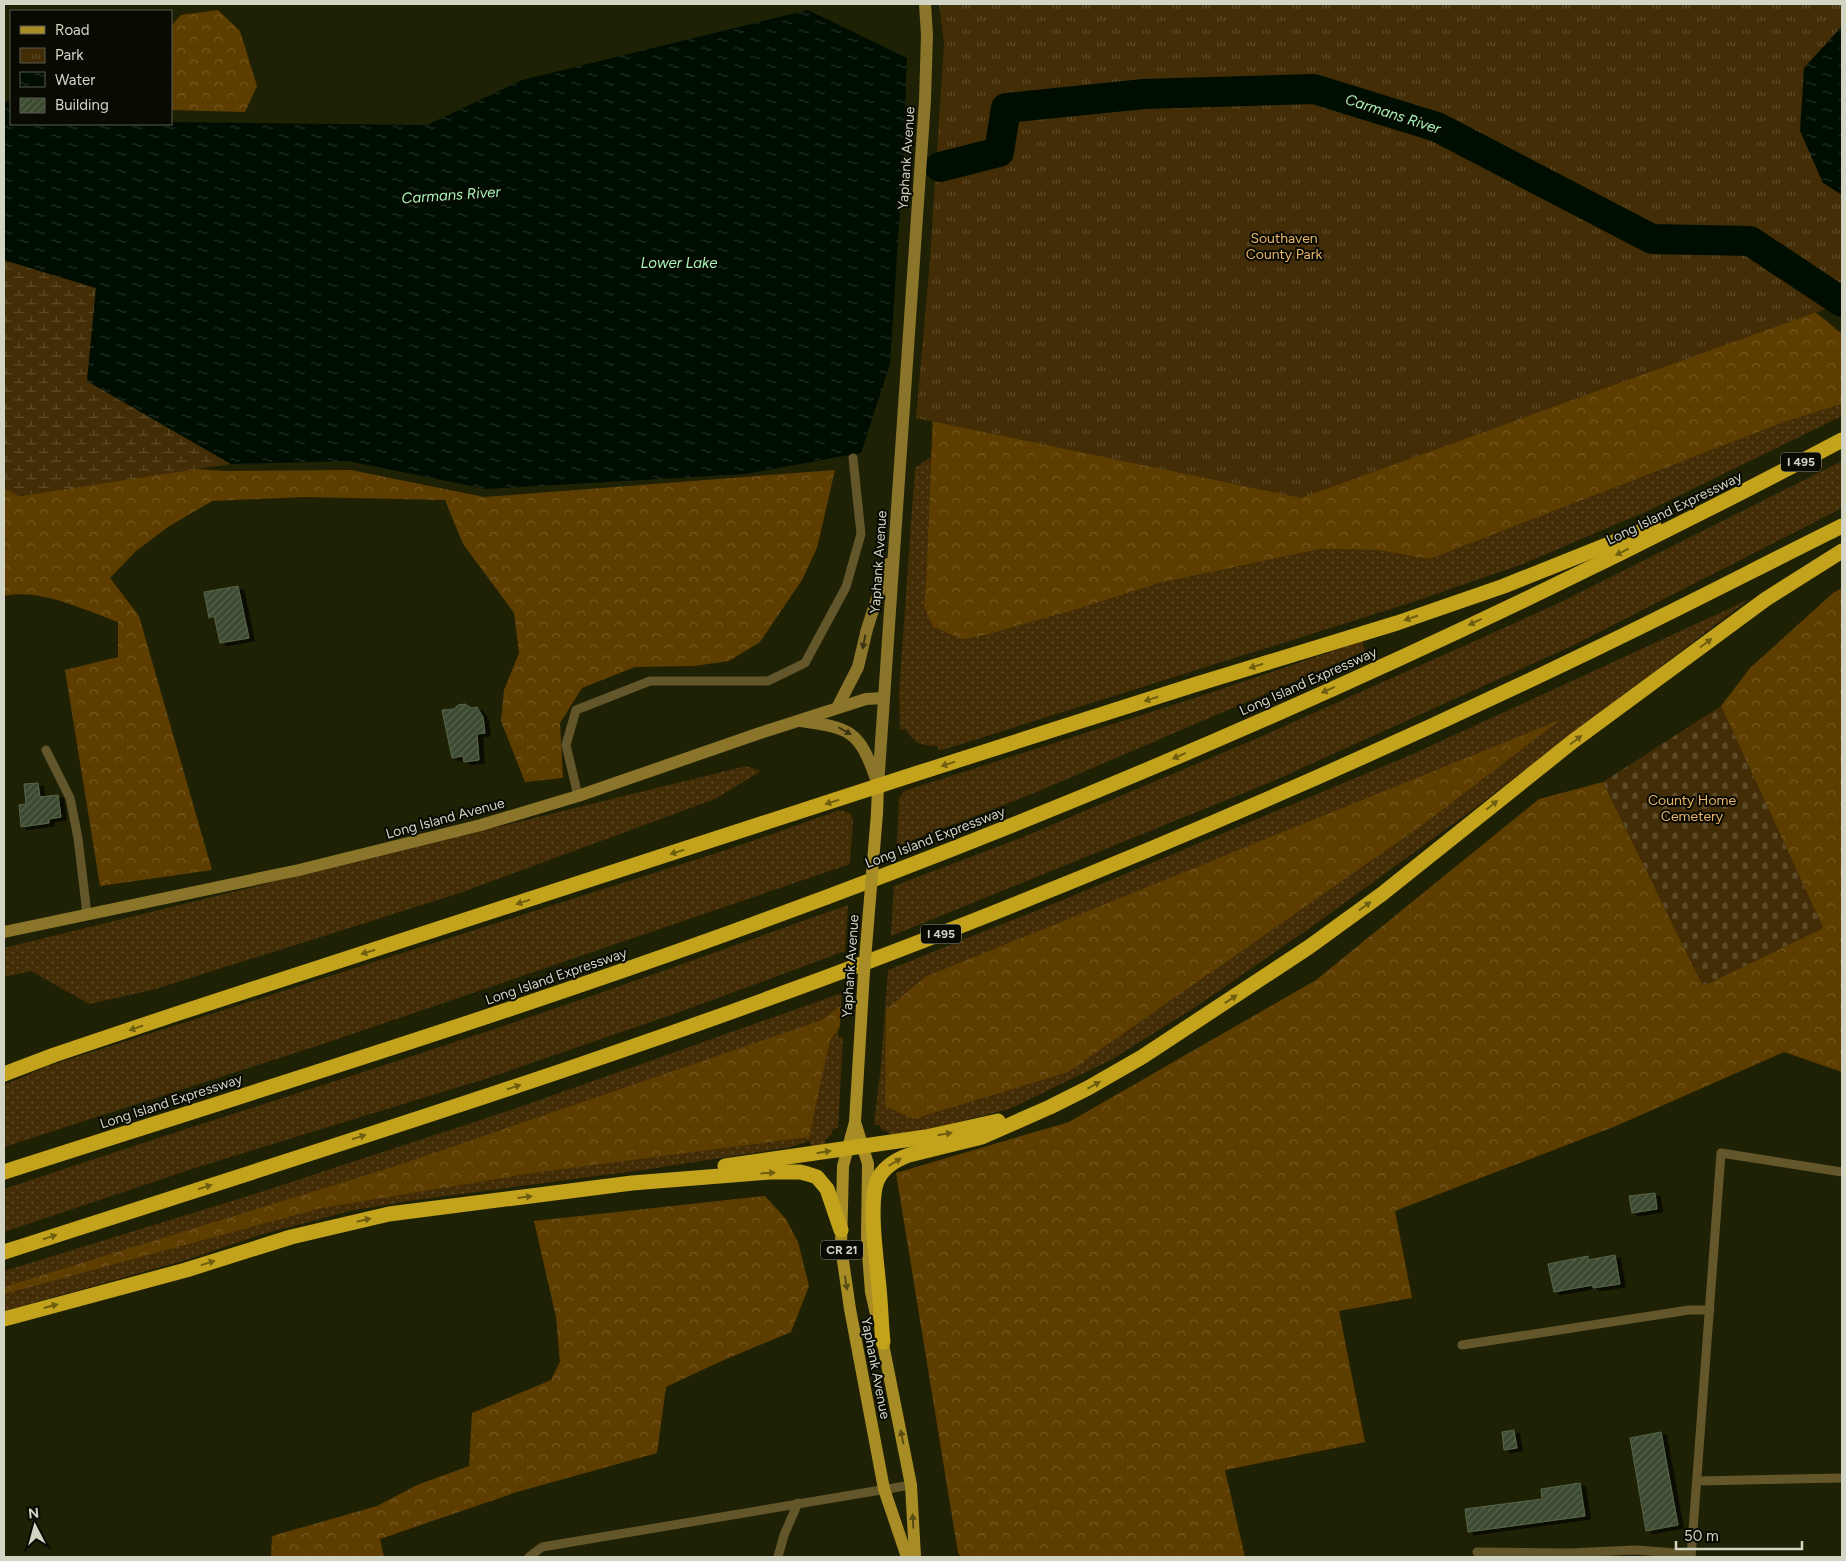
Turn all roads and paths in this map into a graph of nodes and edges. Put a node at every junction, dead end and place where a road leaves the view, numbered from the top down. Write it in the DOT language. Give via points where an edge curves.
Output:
graph roads {
  1 [pos="925,4"];
  2 [pos="1842,440"];
  3 [pos="853,458"];
  4 [pos="1760,484"];
  5 [pos="1842,526"];
  6 [pos="894,545"];
  7 [pos="1842,551"];
  8 [pos="884,698"];
  9 [pos="837,708"];
  10 [pos="798,720"];
  11 [pos="46,750"];
  12 [pos="878,786"];
  13 [pos="578,796"];
  14 [pos="87,914"];
  15 [pos="4,932"];
  16 [pos="4,1074"];
  17 [pos="1050,1107"];
  18 [pos="855,1147"];
  19 [pos="4,1172"];
  20 [pos="1842,1172"];
  21 [pos="632,1183"];
  22 [pos="841,1230"];
  23 [pos="4,1252"];
  24 [pos="1710,1310"];
  25 [pos="4,1319"];
  26 [pos="882,1342"];
  27 [pos="1462,1345"];
  28 [pos="1842,1478"];
  29 [pos="1697,1481"];
  30 [pos="911,1485"];
  31 [pos="884,1489"];
  32 [pos="798,1503"];
  33 [pos="1477,1552"];
  34 [pos="1691,1556"];
  35 [pos="530,1557"];
  36 [pos="778,1557"];
  37 [pos="907,1557"];
  38 [pos="915,1557"];
  1 -- 6 [label="main road, Yaphank Avenue / CR 21" via="926,100"];
  2 -- 4 [label="highway, Long Island Expressway / I 495"];
  3 -- 13 [label="lane" via="861,534 846,587 805,663 768,681 650,681 576,710 566,745"];
  4 -- 12 [label="highway, one-way" via="1447,606"];
  4 -- 19 [label="highway, Long Island Expressway / I 495, one-way" via="1368,672 1161,764 944,852 752,925 536,1000"];
  23 -- 5 [label="highway, I 495, one-way" via="561,1072 778,996 971,922 1191,833 1399,741 1596,649"];
  6 -- 8 [label="main road, Yaphank Avenue / CR 21"];
  6 -- 9 [label="main road, one-way" via="858,667"];
  17 -- 7 [label="highway, one-way" via="1142,1057 1309,947 1382,894 1604,719 1766,599"];
  8 -- 9 [label="main road, Long Island Avenue" via="866,698"];
  8 -- 12 [label="main road, Yaphank Avenue / CR 21"];
  9 -- 10 [label="main road, Long Island Avenue"];
  10 -- 12 [label="main road, one-way" via="840,727 849,732 869,759"];
  10 -- 13 [label="main road, Long Island Avenue"];
  11 -- 14 [label="lane" via="70,798"];
  12 -- 16 [label="highway, one-way" via="173,1015"];
  12 -- 18 [label="main road, Yaphank Avenue / CR 21, bridge"];
  13 -- 14 [label="main road, Long Island Avenue" via="386,850"];
  14 -- 15 [label="main road, Long Island Avenue"];
  18 -- 17 [label="highway, one-way" via="952,1132"];
  26 -- 17 [label="highway, one-way" via="874,1218 875,1187 882,1172 898,1159 982,1137"];
  21 -- 18 [label="highway, one-way"];
  18 -- 22 [label="main road, Yaphank Avenue / CR 21" via="844,1166"];
  18 -- 26 [label="main road, Yaphank Avenue / CR 21" via="868,1164 870,1283"];
  20 -- 24 [label="lane" via="1721,1153"];
  21 -- 22 [label="highway, one-way" via="800,1172 817,1177 827,1189"];
  25 -- 21 [label="highway, one-way" via="186,1270 291,1237 389,1214"];
  22 -- 31 [label="main road, Yaphank Avenue / CR 21, one-way" via="850,1309"];
  24 -- 27 [label="lane" via="1689,1310"];
  24 -- 29 [label="lane"];
  30 -- 26 [label="main road, Yaphank Avenue / CR 21, one-way"];
  28 -- 29 [label="lane"];
  29 -- 34 [label="lane"];
  30 -- 31 [label="lane"];
  38 -- 30 [label="main road, Yaphank Avenue / CR 21, one-way"];
  31 -- 32 [label="lane"];
  31 -- 37 [label="main road, Yaphank Avenue / CR 21"];
  32 -- 35 [label="lane" via="542,1547"];
  32 -- 36 [label="lane"];
  33 -- 34 [label="lane" via="1635,1550"];
}
